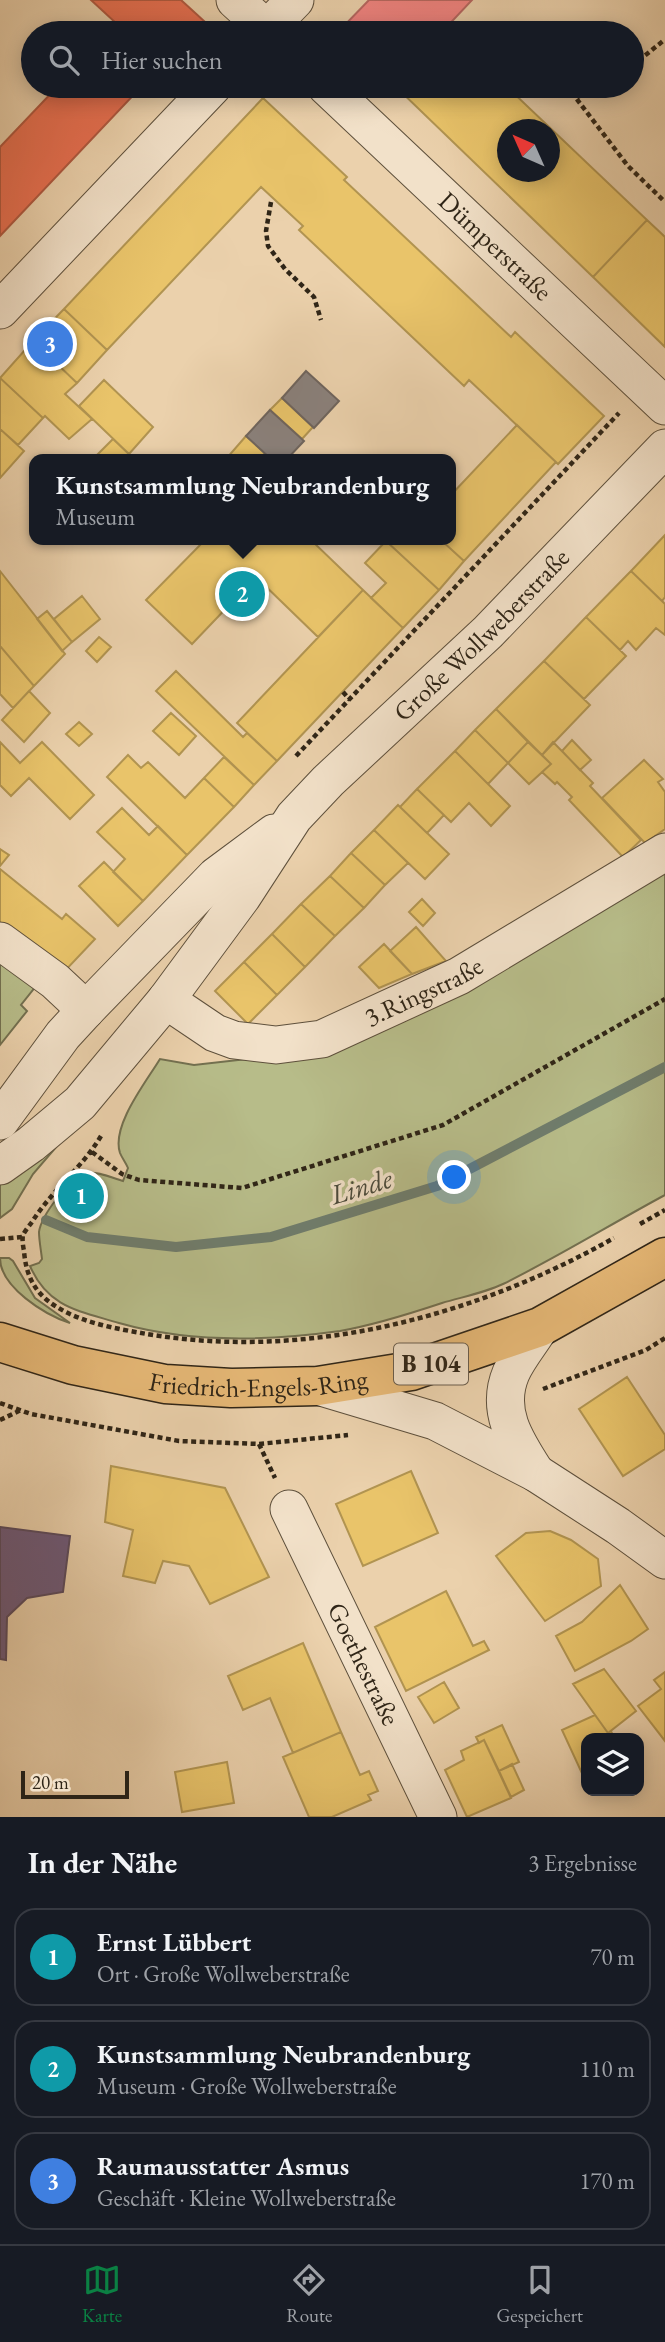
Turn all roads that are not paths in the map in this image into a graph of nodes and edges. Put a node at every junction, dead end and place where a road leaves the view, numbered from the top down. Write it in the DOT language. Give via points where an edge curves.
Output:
graph roads {
  1 [pos="235,0"];
  2 [pos="295,0"];
  3 [pos="256,21"];
  4 [pos="277,21"];
  5 [pos="202,98"];
  6 [pos="339,98"];
  7 [pos="0,310"];
  8 [pos="655,396"];
  9 [pos="665,448"];
  10 [pos="294,817"];
  11 [pos="665,852"];
  12 [pos="0,942"];
  13 [pos="166,1000"];
  14 [pos="86,1010"];
  15 [pos="0,1121"];
  16 [pos="0,1166"];
  17 [pos="665,1257"];
  18 [pos="540,1327"];
  19 [pos="0,1342"];
  20 [pos="318,1386"];
  21 [pos="536,1474"];
  22 [pos="289,1509"];
  23 [pos="663,1555"];
  24 [pos="438,1817"];
  1 -- 3 [label="street"];
  2 -- 4 [label="street"];
  5 -- 7 [label="street"];
  6 -- 8 [label="street, Dümperstraße"];
  9 -- 10 [label="street, Große Wollweberstraße" via="488,632"];
  10 -- 13 [label="street, Große Wollweberstraße"];
  10 -- 14 [label="street, Große Wollweberstraße" via="216,876"];
  11 -- 13 [label="street, 3.Ringstraße" via="459,976 322,1039 276,1045 234,1040 215,1034"];
  12 -- 14 [label="street" via="55,981"];
  13 -- 16 [label="street, Große Wollweberstraße" via="80,1103"];
  14 -- 15 [label="street, Große Wollweberstraße"];
  17 -- 18 [label="main road, Friedrich-Engels-Ring / B 104"];
  18 -- 20 [label="main road, Friedrich-Engels-Ring / B 104" via="411,1371"];
  18 -- 21 [label="street" via="511,1374 504,1403 518,1446"];
  19 -- 20 [label="main road, Friedrich-Engels-Ring / B 104" via="74,1365 165,1384"];
  20 -- 21 [label="street" via="435,1421"];
  21 -- 23 [label="street"];
  22 -- 24 [label="street, Goethestraße"];
}
